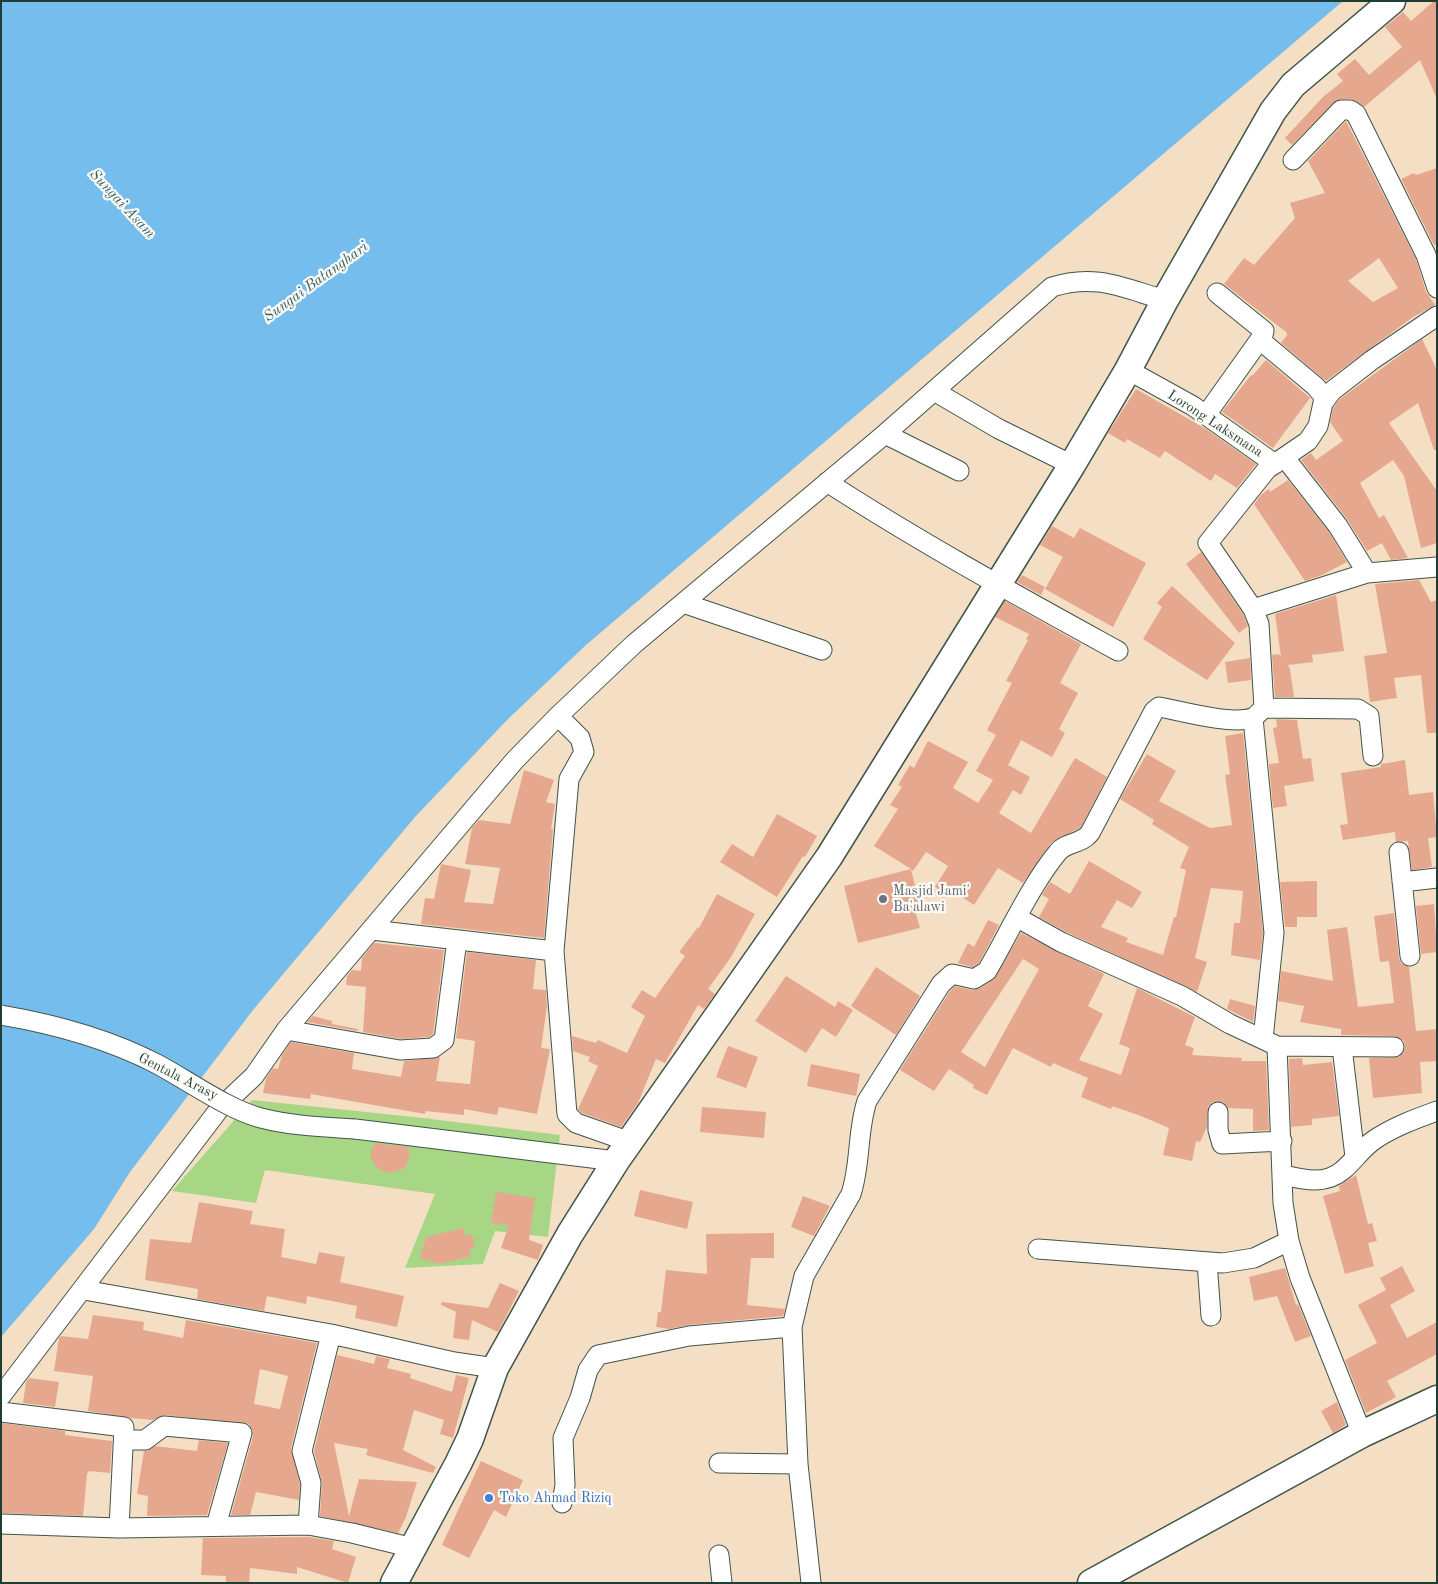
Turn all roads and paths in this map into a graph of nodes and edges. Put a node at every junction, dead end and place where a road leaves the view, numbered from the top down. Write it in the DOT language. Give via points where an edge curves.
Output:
graph roads {
  1 [pos="1392,1"];
  2 [pos="1293,160"];
  3 [pos="1437,288"];
  4 [pos="1217,293"];
  5 [pos="1164,300"];
  6 [pos="1437,316"];
  7 [pos="1260,340"];
  8 [pos="1128,370"];
  9 [pos="934,391"];
  10 [pos="1326,399"];
  11 [pos="1206,415"];
  12 [pos="885,434"];
  13 [pos="1280,461"];
  14 [pos="1072,465"];
  15 [pos="959,471"];
  16 [pos="827,482"];
  17 [pos="1437,567"];
  18 [pos="1367,572"];
  19 [pos="997,584"];
  20 [pos="683,603"];
  21 [pos="1252,609"];
  22 [pos="822,650"];
  23 [pos="1118,651"];
  24 [pos="1258,713"];
  25 [pos="558,716"];
  26 [pos="1373,756"];
  27 [pos="1399,852"];
  28 [pos="1437,878"];
  29 [pos="1402,882"];
  30 [pos="1018,918"];
  31 [pos="372,930"];
  32 [pos="456,940"];
  33 [pos="554,951"];
  34 [pos="1410,956"];
  35 [pos="1,1015"];
  36 [pos="286,1030"];
  37 [pos="1270,1043"];
  38 [pos="1342,1047"];
  39 [pos="1394,1047"];
  40 [pos="1437,1111"];
  41 [pos="1218,1112"];
  42 [pos="1282,1141"];
  43 [pos="623,1151"];
  44 [pos="1355,1157"];
  45 [pos="1284,1175"];
  46 [pos="1289,1241"];
  47 [pos="1038,1249"];
  48 [pos="1207,1262"];
  49 [pos="84,1290"];
  50 [pos="1211,1316"];
  51 [pos="792,1327"];
  52 [pos="331,1334"];
  53 [pos="495,1368"];
  54 [pos="1,1396"];
  55 [pos="1437,1399"];
  56 [pos="1,1412"];
  57 [pos="1362,1434"];
  58 [pos="124,1440"];
  59 [pos="718,1463"];
  60 [pos="798,1464"];
  61 [pos="562,1503"];
  62 [pos="1,1524"];
  63 [pos="308,1525"];
  64 [pos="216,1526"];
  65 [pos="119,1528"];
  66 [pos="413,1548"];
  67 [pos="719,1555"];
  68 [pos="394,1583"];
  69 [pos="722,1583"];
  70 [pos="811,1583"];
  71 [pos="1091,1583"];
  1 -- 5 [label="street" via="1293,86 1273,111"];
  2 -- 3 [label="street" via="1341,110 1356,114 1426,255"];
  4 -- 7 [label="street" via="1263,328 1264,335"];
  5 -- 8 [label="street"];
  5 -- 9 [label="street" via="1095,280 1072,281 1052,288"];
  6 -- 10 [label="street" via="1372,360"];
  7 -- 10 [label="street"];
  7 -- 11 [label="street"];
  8 -- 11 [label="street, Lorong Laksmana"];
  8 -- 14 [label="street"];
  9 -- 12 [label="street"];
  9 -- 14 [label="street" via="999,429"];
  10 -- 13 [label="street" via="1318,426 1308,441"];
  11 -- 13 [label="street, Lorong Laksmana"];
  12 -- 15 [label="street"];
  12 -- 16 [label="street"];
  13 -- 18 [label="street, Lorong Laksmana" via="1338,526"];
  13 -- 21 [label="street" via="1266,470 1208,544"];
  14 -- 19 [label="street"];
  16 -- 19 [label="street"];
  16 -- 20 [label="street"];
  17 -- 18 [label="street"];
  18 -- 21 [label="street"];
  19 -- 23 [label="street"];
  19 -- 43 [label="street" via="829,858"];
  20 -- 22 [label="street"];
  20 -- 25 [label="street"];
  21 -- 24 [label="street" via="1258,624 1265,700"];
  24 -- 26 [label="street" via="1358,710 1369,716"];
  24 -- 30 [label="street" via="1240,720 1159,707 1144,728 1087,838 1059,850"];
  24 -- 37 [label="street" via="1274,933"];
  25 -- 31 [label="street" via="515,760"];
  25 -- 33 [label="street" via="580,738 584,752 569,780"];
  27 -- 29 [label="street"];
  28 -- 29 [label="street"];
  29 -- 34 [label="street"];
  30 -- 37 [label="street" via="1061,942 1182,996"];
  30 -- 51 [label="street" via="982,976 974,979 952,974 941,984 874,1089 862,1117 853,1188 804,1276"];
  31 -- 32 [label="street"];
  31 -- 36 [label="street"];
  32 -- 33 [label="street"];
  32 -- 36 [label="street" via="444,1040 434,1048 400,1050"];
  33 -- 43 [label="street" via="567,1114 576,1123"];
  35 -- 43 [label="street, Gentala Arasy, bridge" via="36,1021 102,1041 155,1063 259,1118 296,1126"];
  36 -- 49 [label="street" via="254,1076 220,1108"];
  37 -- 38 [label="street"];
  37 -- 42 [label="street"];
  38 -- 39 [label="street"];
  38 -- 44 [label="street"];
  40 -- 44 [label="street" via="1386,1133 1362,1148"];
  41 -- 42 [label="street" via="1222,1144"];
  42 -- 45 [label="street"];
  43 -- 53 [label="street" via="570,1234"];
  44 -- 45 [label="street" via="1344,1170 1333,1176 1312,1181"];
  45 -- 46 [label="street"];
  46 -- 48 [label="street" via="1254,1258"];
  46 -- 57 [label="street" via="1300,1278"];
  47 -- 48 [label="street"];
  48 -- 50 [label="street"];
  49 -- 52 [label="street"];
  49 -- 54 [label="street"];
  51 -- 60 [label="street"];
  51 -- 61 [label="street" via="689,1336 598,1355 588,1370 563,1438 565,1485"];
  52 -- 53 [label="street"];
  52 -- 63 [label="street" via="302,1451 311,1483"];
  53 -- 66 [label="street" via="470,1439"];
  55 -- 57 [label="street"];
  56 -- 58 [label="street" via="124,1427"];
  57 -- 71 [label="street"];
  58 -- 64 [label="street" via="145,1440 164,1426 242,1433"];
  58 -- 65 [label="street"];
  59 -- 60 [label="street"];
  60 -- 70 [label="street"];
  62 -- 65 [label="street"];
  63 -- 64 [label="street"];
  63 -- 66 [label="street"];
  64 -- 65 [label="street"];
  66 -- 68 [label="street"];
  67 -- 69 [label="street"];
}
